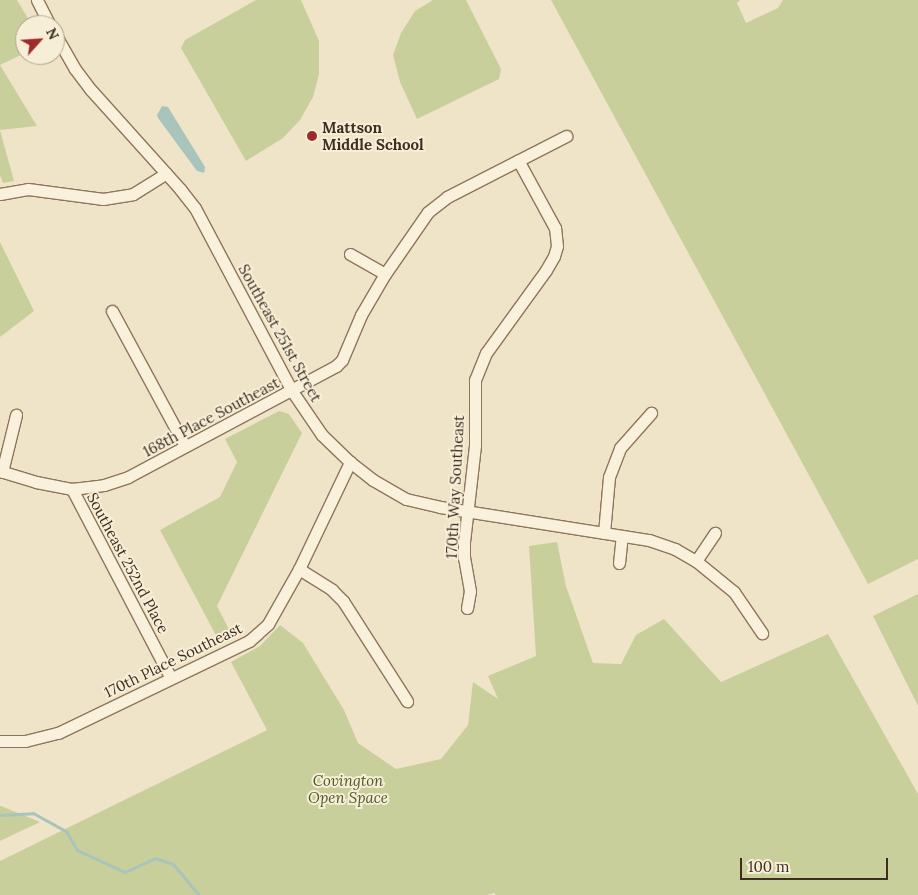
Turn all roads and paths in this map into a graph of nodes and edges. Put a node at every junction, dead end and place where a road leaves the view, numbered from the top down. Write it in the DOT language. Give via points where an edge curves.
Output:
graph roads {
  1 [pos="37,0"];
  2 [pos="45,15"];
  3 [pos="65,52"];
  4 [pos="566,136"];
  5 [pos="518,160"];
  6 [pos="166,173"];
  7 [pos="0,194"];
  8 [pos="350,254"];
  9 [pos="385,274"];
  10 [pos="112,311"];
  11 [pos="292,391"];
  12 [pos="652,413"];
  13 [pos="16,415"];
  14 [pos="185,446"];
  15 [pos="350,462"];
  16 [pos="1,472"];
  17 [pos="72,489"];
  18 [pos="468,511"];
  19 [pos="604,533"];
  20 [pos="715,533"];
  21 [pos="622,536"];
  22 [pos="696,561"];
  23 [pos="619,562"];
  24 [pos="299,569"];
  25 [pos="467,608"];
  26 [pos="762,633"];
  27 [pos="171,678"];
  28 [pos="406,701"];
  29 [pos="0,741"];
  1 -- 2 [label="street"];
  3 -- 6 [label="street, Southeast 251st Street" via="91,90"];
  4 -- 5 [label="street, 168th Place Southeast"];
  5 -- 9 [label="street, 168th Place Southeast" via="436,205"];
  5 -- 18 [label="street, 170th Way Southeast" via="555,228 557,246 546,270 486,353 475,380 475,445"];
  6 -- 7 [label="street" via="133,194 103,199 28,189"];
  6 -- 11 [label="street, Southeast 251st Street" via="195,208"];
  8 -- 9 [label="street"];
  9 -- 11 [label="street, 168th Place Southeast" via="361,315 342,360"];
  10 -- 14 [label="street"];
  11 -- 14 [label="street, 168th Place Southeast"];
  11 -- 15 [label="street, Southeast 251st Street" via="322,435"];
  12 -- 19 [label="street" via="620,448 608,477"];
  13 -- 16 [label="street"];
  14 -- 17 [label="street, 168th Place Southeast" via="128,477 104,485"];
  15 -- 18 [label="street, Southeast 251st Street" via="406,499"];
  15 -- 24 [label="street, 170th Place Southeast"];
  16 -- 17 [label="street, 168th Place Southeast"];
  17 -- 27 [label="street, Southeast 252nd Place"];
  18 -- 19 [label="street, Southeast 251st Street"];
  18 -- 25 [label="street, 170th Way Southeast" via="464,542 470,591"];
  19 -- 21 [label="street, Southeast 251st Street"];
  20 -- 22 [label="street"];
  21 -- 22 [label="street, Southeast 251st Street" via="675,549"];
  21 -- 23 [label="street"];
  22 -- 26 [label="street, Southeast 251st Street" via="734,592"];
  24 -- 27 [label="street, 170th Place Southeast" via="268,624 257,634"];
  24 -- 28 [label="street" via="343,601"];
  27 -- 29 [label="street, 170th Place Southeast" via="58,733 25,741"];
}
